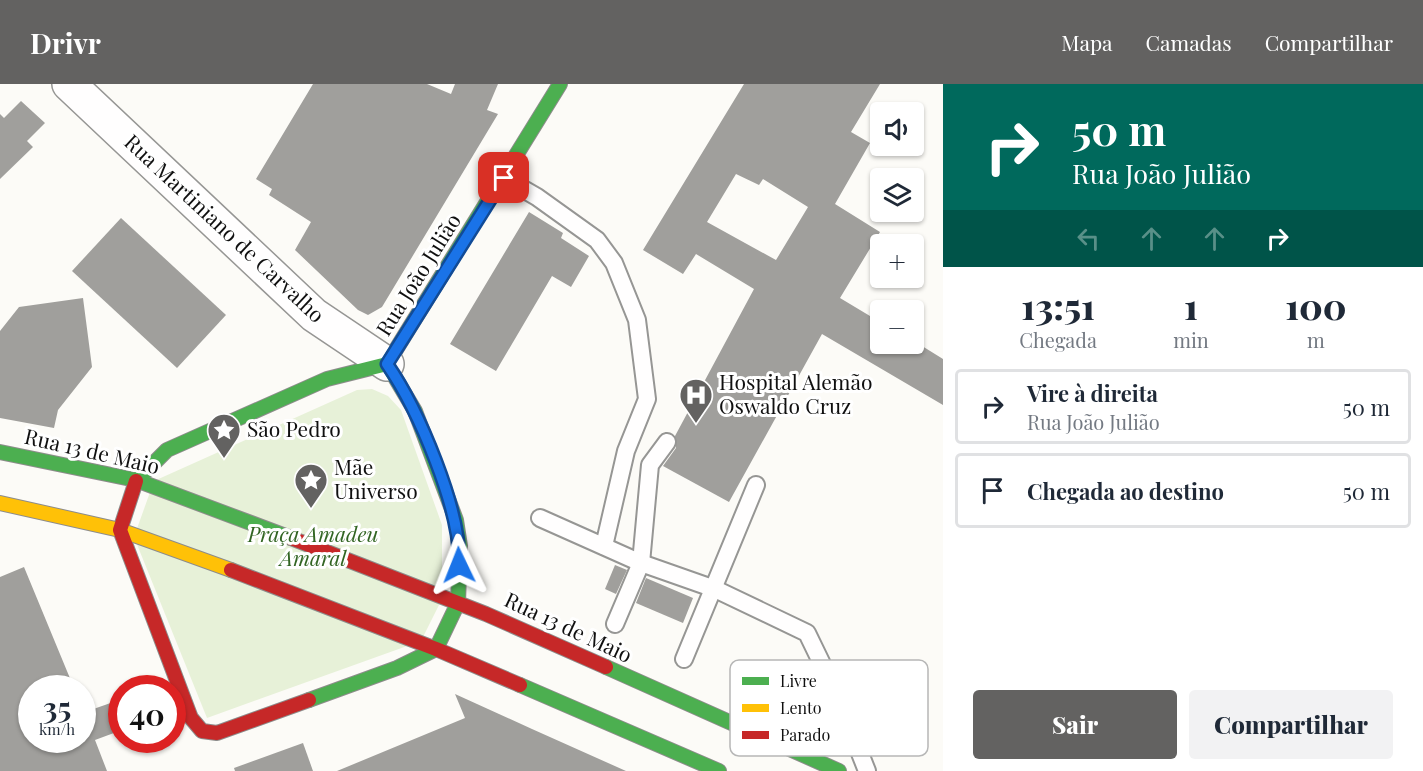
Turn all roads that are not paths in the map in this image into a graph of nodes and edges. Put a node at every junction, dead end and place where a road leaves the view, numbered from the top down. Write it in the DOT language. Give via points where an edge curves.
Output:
graph roads {
  1 [pos="69,84"];
  2 [pos="560,84"];
  3 [pos="504,178"];
  4 [pos="387,364"];
  5 [pos="667,442"];
  6 [pos="626,451"];
  7 [pos="0,452"];
  8 [pos="650,465"];
  9 [pos="136,480"];
  10 [pos="756,486"];
  11 [pos="0,503"];
  12 [pos="540,518"];
  13 [pos="120,530"];
  14 [pos="604,546"];
  15 [pos="641,563"];
  16 [pos="715,588"];
  17 [pos="458,603"];
  18 [pos="615,624"];
  19 [pos="436,649"];
  20 [pos="684,659"];
  21 [pos="820,660"];
  22 [pos="730,723"];
  23 [pos="804,756"];
  24 [pos="861,756"];
  25 [pos="719,771"];
  26 [pos="838,771"];
  27 [pos="867,771"];
  1 -- 4 [label="street, Rua Martiniano de Carvalho" via="314,315"];
  2 -- 3 [label="main road, Rua João Julião"];
  3 -- 4 [label="main road, Rua João Julião"];
  3 -- 6 [label="lane" via="597,240 614,263 637,320 647,399"];
  4 -- 9 [label="main road" via="327,380 167,450"];
  4 -- 17 [label="main road" via="415,411 456,520 460,546"];
  5 -- 8 [label="lane"];
  6 -- 8 [label="lane"];
  6 -- 14 [label="lane"];
  7 -- 9 [label="main road, Rua 13 de Maio"];
  8 -- 15 [label="lane"];
  9 -- 13 [label="main road"];
  9 -- 17 [label="main road, Rua 13 de Maio"];
  10 -- 16 [label="lane"];
  11 -- 13 [label="main road"];
  12 -- 14 [label="lane"];
  13 -- 19 [label="main road"];
  13 -- 19 [label="main road" via="191,718 202,731 217,733 397,668"];
  14 -- 15 [label="lane"];
  15 -- 16 [label="lane"];
  15 -- 18 [label="lane"];
  16 -- 20 [label="lane"];
  16 -- 21 [label="lane" via="807,633"];
  17 -- 19 [label="main road"];
  17 -- 22 [label="main road, Rua 13 de Maio"];
  19 -- 25 [label="main road"];
  23 -- 26 [label="main road, Rua 13 de Maio"];
  24 -- 27 [label="lane"];
}
